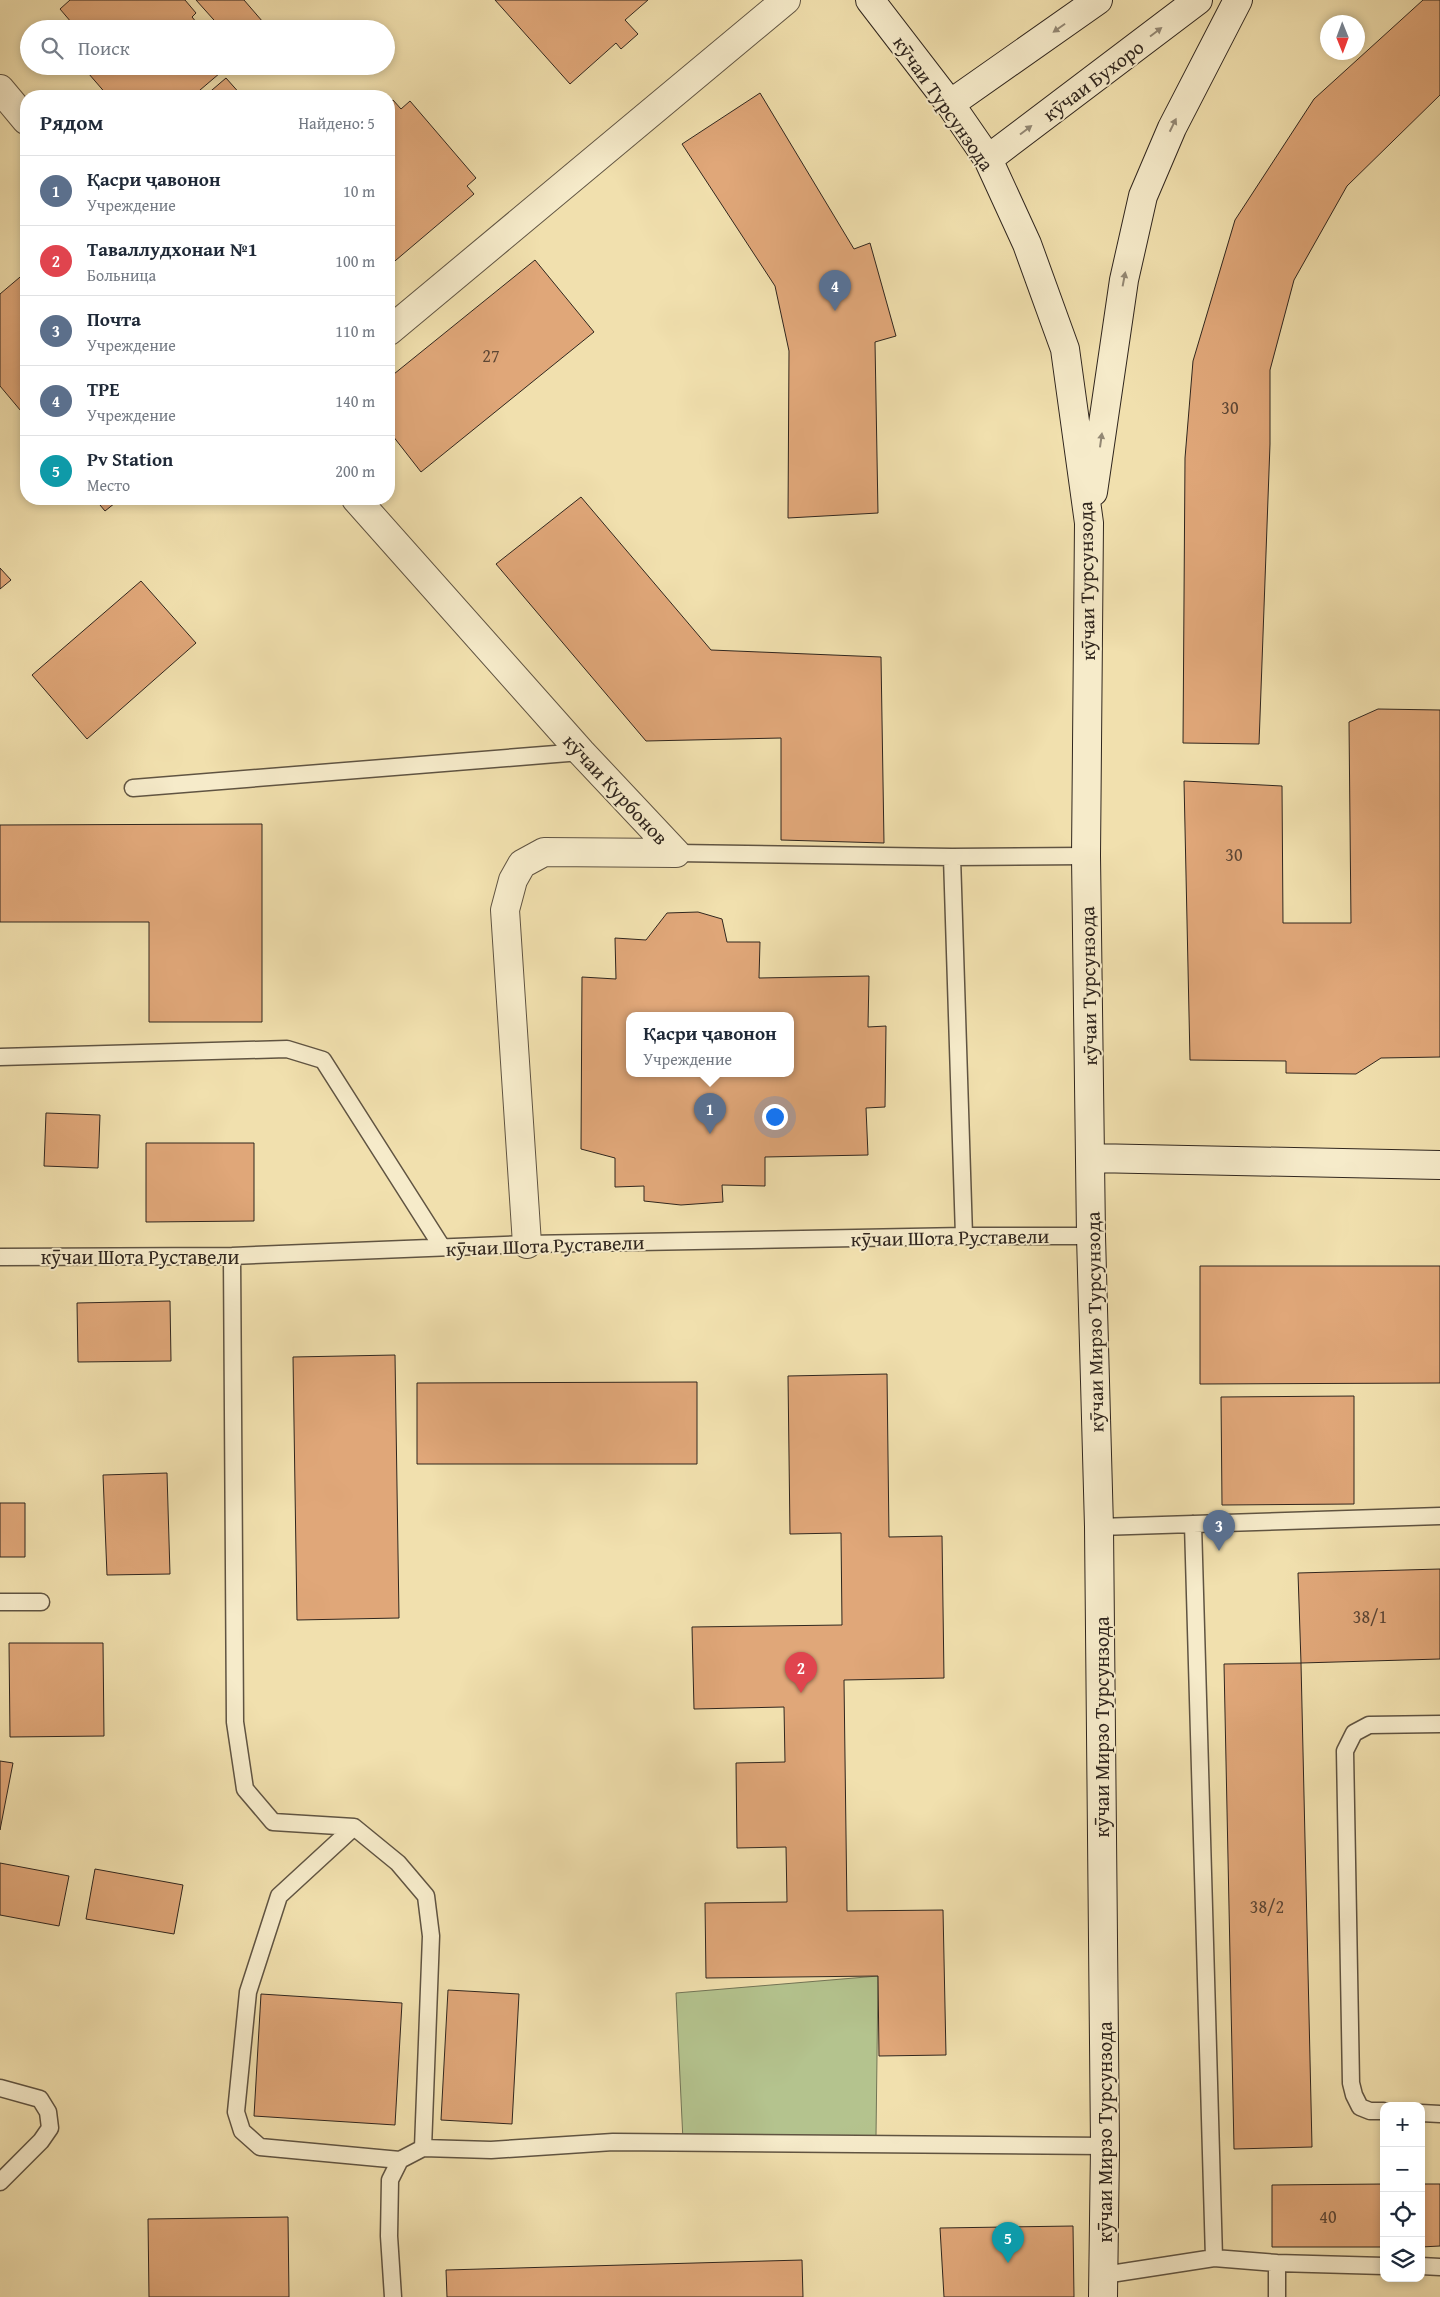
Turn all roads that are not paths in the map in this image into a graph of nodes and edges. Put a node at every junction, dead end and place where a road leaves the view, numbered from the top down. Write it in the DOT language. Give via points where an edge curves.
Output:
graph roads {
  1 [pos="786,0"];
  2 [pos="870,0"];
  3 [pos="1098,0"];
  4 [pos="1198,0"];
  5 [pos="1238,0"];
  6 [pos="0,89"];
  7 [pos="950,104"];
  8 [pos="20,113"];
  9 [pos="988,159"];
  10 [pos="395,326"];
  11 [pos="361,505"];
  12 [pos="1088,523"];
  13 [pos="581,752"];
  14 [pos="133,788"];
  15 [pos="676,853"];
  16 [pos="1086,856"];
  17 [pos="952,857"];
  18 [pos="0,1058"];
  19 [pos="1091,1158"];
  20 [pos="1440,1165"];
  21 [pos="964,1236"];
  22 [pos="1091,1236"];
  23 [pos="527,1244"];
  24 [pos="442,1247"];
  25 [pos="0,1256"];
  26 [pos="232,1256"];
  27 [pos="1440,1516"];
  28 [pos="1193,1524"];
  29 [pos="1099,1527"];
  30 [pos="0,1602"];
  31 [pos="41,1602"];
  32 [pos="1440,1724"];
  33 [pos="354,1827"];
  34 [pos="0,2088"];
  35 [pos="1380,2111"];
  36 [pos="1425,2113"];
  37 [pos="1440,2114"];
  38 [pos="1104,2146"];
  39 [pos="423,2148"];
  40 [pos="400,2160"];
  41 [pos="0,2182"];
  42 [pos="1214,2258"];
  43 [pos="1277,2263"];
  44 [pos="1380,2266"];
  45 [pos="1425,2266"];
  46 [pos="1440,2267"];
  47 [pos="1103,2286"];
  48 [pos="393,2297"];
  49 [pos="1277,2297"];
  1 -- 10 [label="street"];
  2 -- 7 [label="street, кӯчаи Турсунзода"];
  3 -- 7 [label="street, one-way"];
  9 -- 4 [label="street, кӯчаи Бухоро, one-way"];
  12 -- 5 [label="street, one-way" via="1124,280 1143,196 1172,128"];
  6 -- 8 [label="street"];
  7 -- 9 [label="street, кӯчаи Турсунзода"];
  9 -- 12 [label="street, кӯчаи Турсунзода" via="1027,244 1065,349"];
  11 -- 13 [label="street, кӯчаи Курбонов"];
  12 -- 16 [label="street, кӯчаи Турсунзода"];
  13 -- 14 [label="lane"];
  13 -- 15 [label="street, кӯчаи Курбонов"];
  15 -- 17 [label="lane"];
  15 -- 23 [label="street, кӯчаи Курбонов" via="544,852 522,864 513,880 505,910"];
  16 -- 17 [label="lane"];
  16 -- 19 [label="street, кӯчаи Турсунзода"];
  17 -- 21 [label="lane"];
  18 -- 24 [label="lane" via="287,1048 323,1060"];
  19 -- 20 [label="street"];
  19 -- 22 [label="street, кӯчаи Мирзо Турсунзода"];
  21 -- 22 [label="lane, кӯчаи Шота Руставели"];
  21 -- 23 [label="lane, кӯчаи Шота Руставели"];
  22 -- 29 [label="street, кӯчаи Мирзо Турсунзода"];
  23 -- 24 [label="lane, кӯчаи Шота Руставели"];
  24 -- 26 [label="lane, кӯчаи Шота Руставели"];
  25 -- 26 [label="lane, кӯчаи Шота Руставели"];
  26 -- 33 [label="lane" via="235,1722 245,1789 273,1822"];
  27 -- 28 [label="lane"];
  28 -- 29 [label="lane"];
  28 -- 42 [label="lane"];
  29 -- 38 [label="street, кӯчаи Мирзо Турсунзода"];
  30 -- 31 [label="lane"];
  32 -- 35 [label="lane" via="1370,1725 1354,1733 1345,1751 1351,2083 1360,2107"];
  33 -- 39 [label="lane" via="398,1863 426,1896 431,1936"];
  33 -- 40 [label="lane" via="279,1896 248,1992 236,2112 242,2131 260,2147"];
  34 -- 41 [label="lane" via="40,2099 48,2112 50,2128"];
  36 -- 37 [label="lane"];
  38 -- 39 [label="lane" via="613,2142 491,2150"];
  38 -- 47 [label="street, кӯчаи Мирзо Турсунзода"];
  39 -- 40 [label="lane"];
  40 -- 48 [label="lane" via="390,2180"];
  42 -- 43 [label="lane"];
  42 -- 47 [label="lane"];
  43 -- 44 [label="lane"];
  43 -- 49 [label="lane"];
  45 -- 46 [label="lane"];
}
